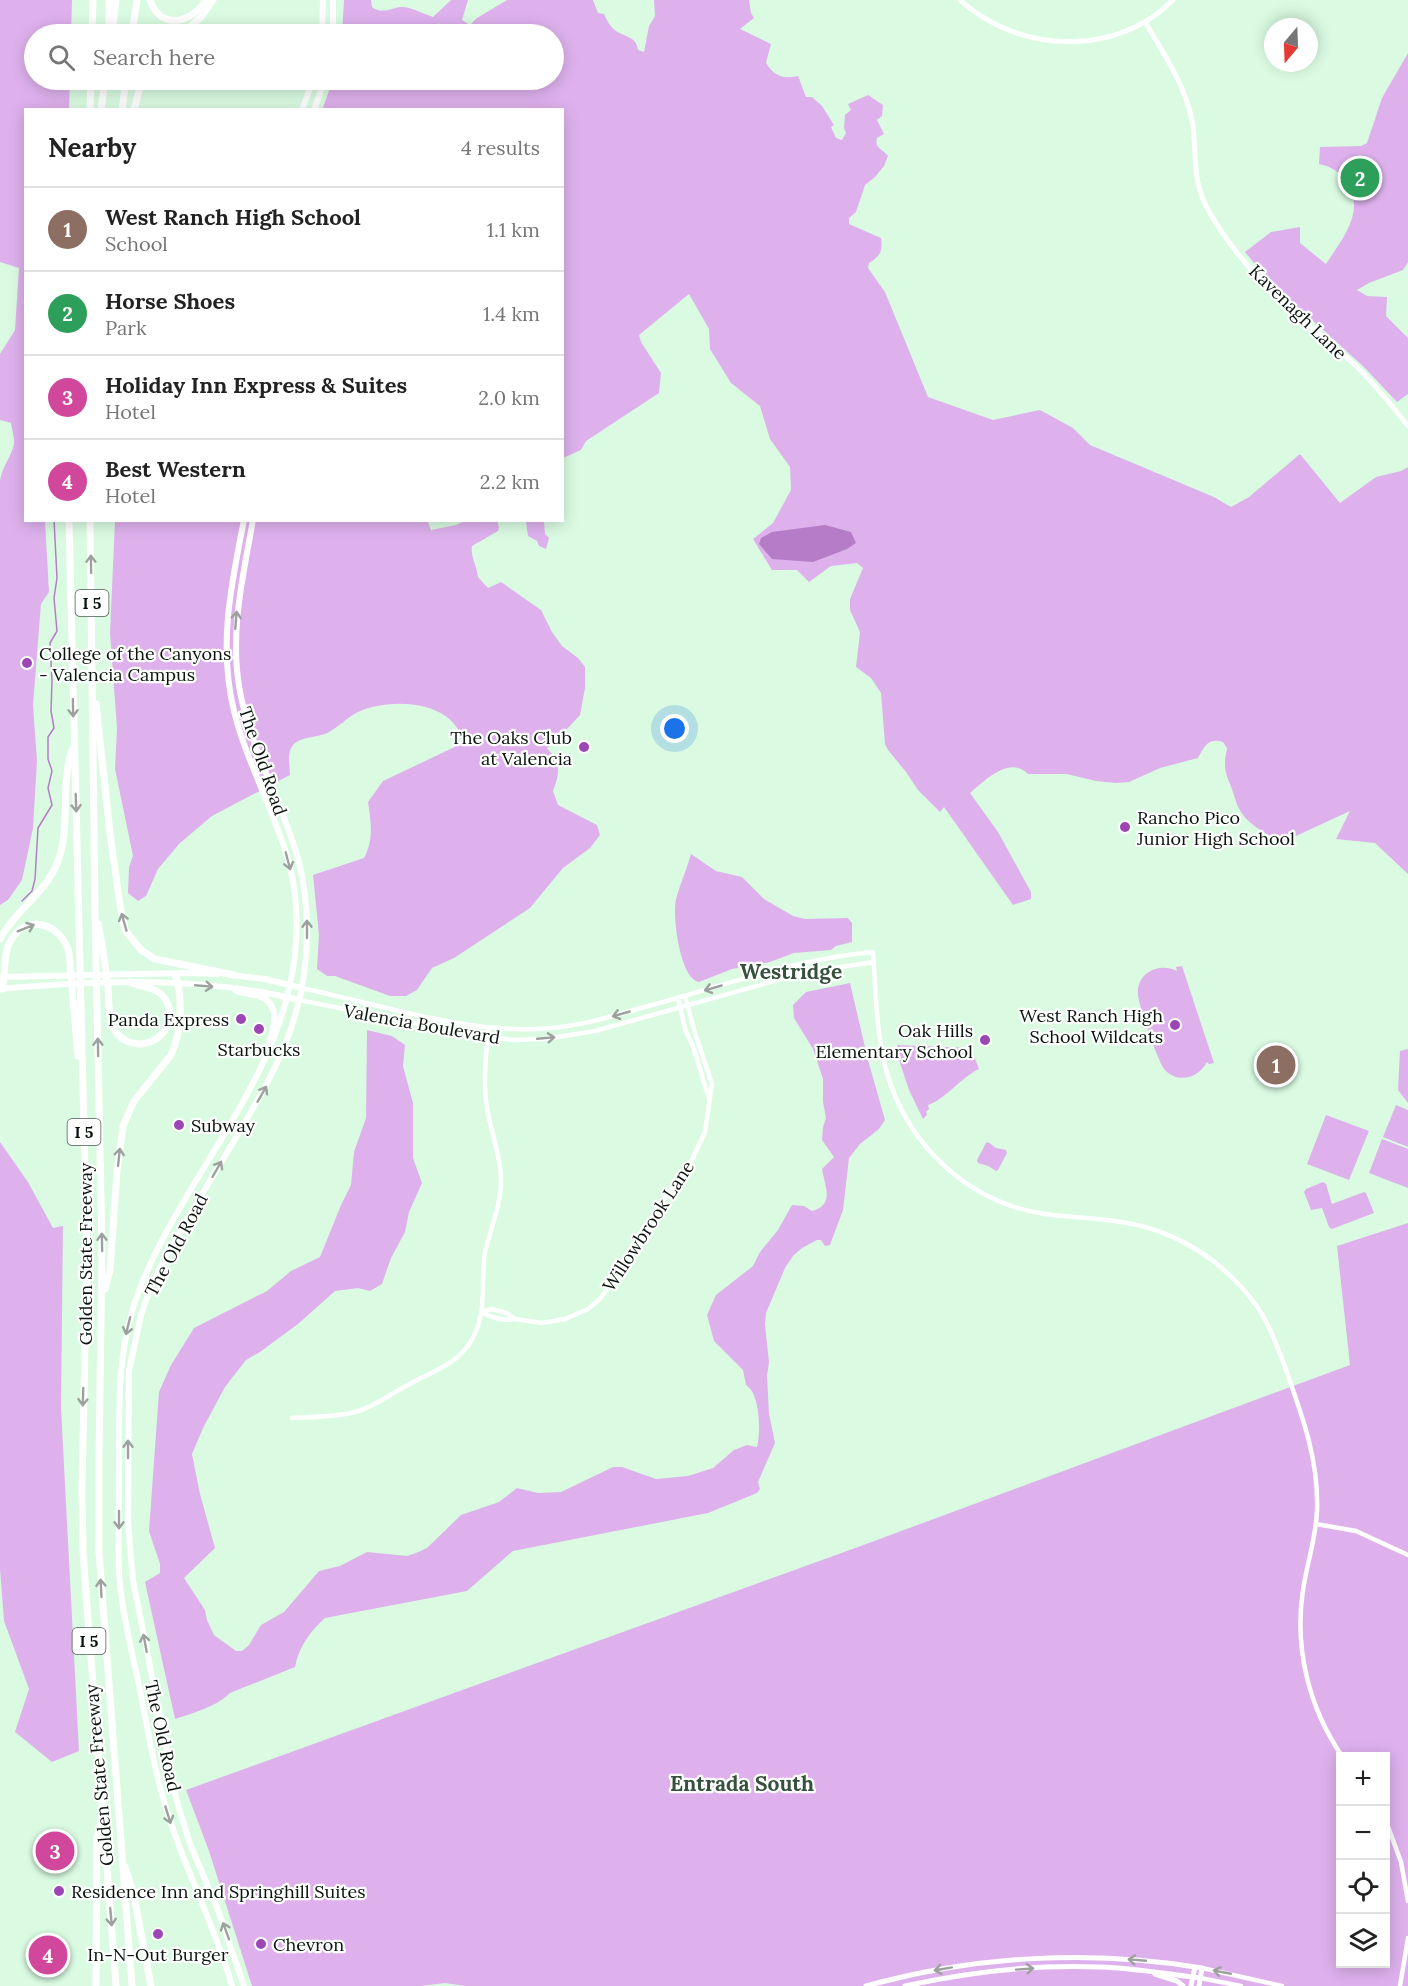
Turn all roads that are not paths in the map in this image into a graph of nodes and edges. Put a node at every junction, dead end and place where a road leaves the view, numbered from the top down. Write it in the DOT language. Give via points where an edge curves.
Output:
graph roads {
  1 [pos="93,0"];
  2 [pos="109,0"];
  3 [pos="116,0"];
  4 [pos="137,0"];
  5 [pos="150,0"];
  6 [pos="206,0"];
  7 [pos="213,0"];
  8 [pos="324,0"];
  9 [pos="333,0"];
  10 [pos="960,0"];
  11 [pos="1173,0"];
  12 [pos="1145,22"];
  13 [pos="92,24"];
  14 [pos="110,24"];
  15 [pos="112,24"];
  16 [pos="133,24"];
  17 [pos="193,24"];
  18 [pos="323,24"];
  19 [pos="333,24"];
  20 [pos="91,90"];
  21 [pos="104,90"];
  22 [pos="125,90"];
  23 [pos="139,90"];
  24 [pos="309,90"];
  25 [pos="321,90"];
  26 [pos="90,108"];
  27 [pos="101,108"];
  28 [pos="122,108"];
  29 [pos="135,108"];
  30 [pos="303,108"];
  31 [pos="315,108"];
  32 [pos="1408,426"];
  33 [pos="69,522"];
  34 [pos="90,522"];
  35 [pos="244,522"];
  36 [pos="253,522"];
  37 [pos="93,686"];
  38 [pos="74,744"];
  39 [pos="289,834"];
  40 [pos="281,837"];
  41 [pos="95,910"];
  42 [pos="0,939"];
  43 [pos="874,962"];
  44 [pos="175,974"];
  45 [pos="234,975"];
  46 [pos="3,977"];
  47 [pos="130,982"];
  48 [pos="178,984"];
  49 [pos="290,985"];
  50 [pos="1,987"];
  51 [pos="230,988"];
  52 [pos="301,988"];
  53 [pos="685,996"];
  54 [pos="288,997"];
  55 [pos="678,998"];
  56 [pos="299,999"];
  57 [pos="687,1005"];
  58 [pos="680,1007"];
  59 [pos="489,1028"];
  60 [pos="488,1038"];
  61 [pos="265,1059"];
  62 [pos="82,1094"];
  63 [pos="709,1099"];
  64 [pos="103,1300"];
  65 [pos="482,1312"];
  66 [pos="292,1418"];
  67 [pos="1316,1524"];
  68 [pos="1408,1555"];
  69 [pos="1340,1752"];
  70 [pos="102,1816"];
  71 [pos="1390,1832"];
  72 [pos="122,1856"];
  73 [pos="1408,1901"];
  74 [pos="1408,1938"];
  75 [pos="1195,1967"];
  76 [pos="1202,1968"];
  77 [pos="1151,1972"];
  78 [pos="1193,1977"];
  79 [pos="1200,1978"];
  80 [pos="96,1986"];
  81 [pos="116,1986"];
  82 [pos="132,1986"];
  83 [pos="151,1986"];
  84 [pos="232,1986"];
  85 [pos="244,1986"];
  86 [pos="866,1986"];
  87 [pos="905,1986"];
  88 [pos="1184,1986"];
  89 [pos="1191,1986"];
  90 [pos="1199,1986"];
  91 [pos="1241,1986"];
  92 [pos="1282,1986"];
  93 [pos="1400,1986"];
  1 -- 13 [label="highway"];
  2 -- 14 [label="highway"];
  3 -- 15 [label="highway"];
  4 -- 16 [label="highway"];
  5 -- 6 [label="highway" via="158,13 175,21 191,16"];
  7 -- 17 [label="highway"];
  8 -- 18 [label="main road"];
  9 -- 19 [label="main road"];
  10 -- 12 [label="main road" via="995,25 1046,41 1096,39"];
  11 -- 12 [label="main road"];
  12 -- 32 [label="main road, Kavenagh Lane" via="1185,97 1192,119 1196,181 1209,212 1252,270 1281,301 1359,369"];
  20 -- 26 [label="highway"];
  21 -- 27 [label="highway"];
  22 -- 28 [label="highway"];
  23 -- 29 [label="highway"];
  24 -- 30 [label="main road"];
  25 -- 31 [label="main road"];
  33 -- 38 [label="highway, Golden State Freeway / I 5, one-way"];
  37 -- 34 [label="highway, Golden State Freeway / I 5, one-way"];
  35 -- 40 [label="main road, The Old Road" via="227,617 227,666 239,728"];
  39 -- 36 [label="main road, The Old Road, one-way" via="250,730 237,671 236,616"];
  37 -- 41 [label="highway, Golden State Freeway / I 5"];
  45 -- 37 [label="highway, one-way" via="155,958 141,950 125,930"];
  38 -- 42 [label="highway" via="68,762 59,858 49,880"];
  38 -- 62 [label="highway, Golden State Freeway / I 5, one-way"];
  39 -- 40 [label="main road"];
  52 -- 39 [label="main road, The Old Road, one-way" via="307,945 306,910 299,862"];
  40 -- 49 [label="main road, The Old Road, one-way" via="295,896 296,934"];
  41 -- 47 [label="highway" via="114,1029 129,1042 152,1042 168,1026 167,1003 155,990"];
  64 -- 41 [label="highway, Golden State Freeway / I 5, one-way"];
  43 -- 53 [label="street, Valencia Boulevard, one-way" via="873,952 831,958"];
  43 -- 57 [label="street, Valencia Boulevard" via="788,977"];
  43 -- 67 [label="street" via="881,1047 891,1086 912,1129 946,1168 983,1194 1022,1209 1138,1225 1183,1241 1212,1259 1245,1291 1269,1329 1305,1425 1316,1472"];
  44 -- 45 [label="main road, Valencia Boulevard"];
  44 -- 46 [label="main road, Valencia Boulevard"];
  44 -- 48 [label="highway"];
  45 -- 49 [label="main road, Valencia Boulevard"];
  46 -- 50 [label="highway"];
  46 -- 62 [label="highway, one-way" via="9,943 21,929 37,924 56,930 63,937 69,953"];
  47 -- 48 [label="main road, Valencia Boulevard"];
  47 -- 50 [label="main road, Valencia Boulevard"];
  48 -- 51 [label="main road, Valencia Boulevard, one-way"];
  64 -- 48 [label="highway, one-way" via="110,1270 123,1126 134,1101 175,1047 179,1028"];
  49 -- 52 [label="main road, Valencia Boulevard"];
  49 -- 54 [label="main road, The Old Road"];
  51 -- 54 [label="main road, Valencia Boulevard"];
  51 -- 61 [label="main road" via="260,996 272,1008 274,1027"];
  52 -- 56 [label="main road, The Old Road"];
  52 -- 59 [label="street, Valencia Boulevard"];
  53 -- 55 [label="street, Valencia Boulevard"];
  53 -- 57 [label="street, Willowbrook Lane"];
  54 -- 56 [label="main road, Valencia Boulevard"];
  54 -- 61 [label="main road, The Old Road"];
  55 -- 58 [label="street, Willowbrook Lane"];
  55 -- 59 [label="street, Valencia Boulevard, one-way" via="579,1025 532,1030"];
  56 -- 60 [label="street, Valencia Boulevard"];
  85 -- 56 [label="main road, The Old Road, one-way" via="181,1815 138,1613 129,1531 128,1386 137,1326 154,1280 269,1082 289,1036"];
  57 -- 58 [label="street, Valencia Boulevard"];
  57 -- 63 [label="street, Willowbrook Lane" via="711,1079"];
  60 -- 58 [label="street, Valencia Boulevard, one-way" via="562,1037"];
  58 -- 63 [label="street, Willowbrook Lane"];
  59 -- 60 [label="street"];
  60 -- 65 [label="street" via="486,1100 501,1183 486,1252"];
  61 -- 84 [label="main road, The Old Road, one-way" via="147,1272 127,1331 119,1382 120,1571 125,1616 164,1801"];
  62 -- 70 [label="highway, Golden State Freeway / I 5, one-way" via="87,1249 83,1553"];
  63 -- 65 [label="street, Willowbrook Lane" via="707,1124 697,1152 599,1300 576,1315 554,1322 497,1319"];
  72 -- 64 [label="highway, Golden State Freeway / I 5, one-way" via="99,1552"];
  65 -- 66 [label="street" via="465,1350 445,1367 358,1411"];
  67 -- 68 [label="street" via="1356,1531"];
  67 -- 69 [label="street" via="1302,1599 1302,1657 1318,1713"];
  70 -- 80 [label="highway, I 5" via="97,1837"];
  70 -- 81 [label="highway, Golden State Freeway / I 5, one-way"];
  71 -- 73 [label="street" via="1401,1862"];
  72 -- 82 [label="highway, Golden State Freeway / I 5"];
  72 -- 83 [label="highway, I 5" via="133,1891"];
  74 -- 93 [label="street"];
  75 -- 76 [label="main road"];
  75 -- 78 [label="main road"];
  75 -- 86 [label="main road, one-way" via="1114,1958 1011,1960 945,1968"];
  76 -- 79 [label="main road"];
  92 -- 76 [label="street, one-way"];
  77 -- 78 [label="main road"];
  87 -- 77 [label="main road, one-way" via="1035,1968 1097,1967"];
  77 -- 88 [label="main road"];
  78 -- 79 [label="main road"];
  78 -- 89 [label="main road"];
  79 -- 90 [label="main road"];
  79 -- 91 [label="street"];
}
